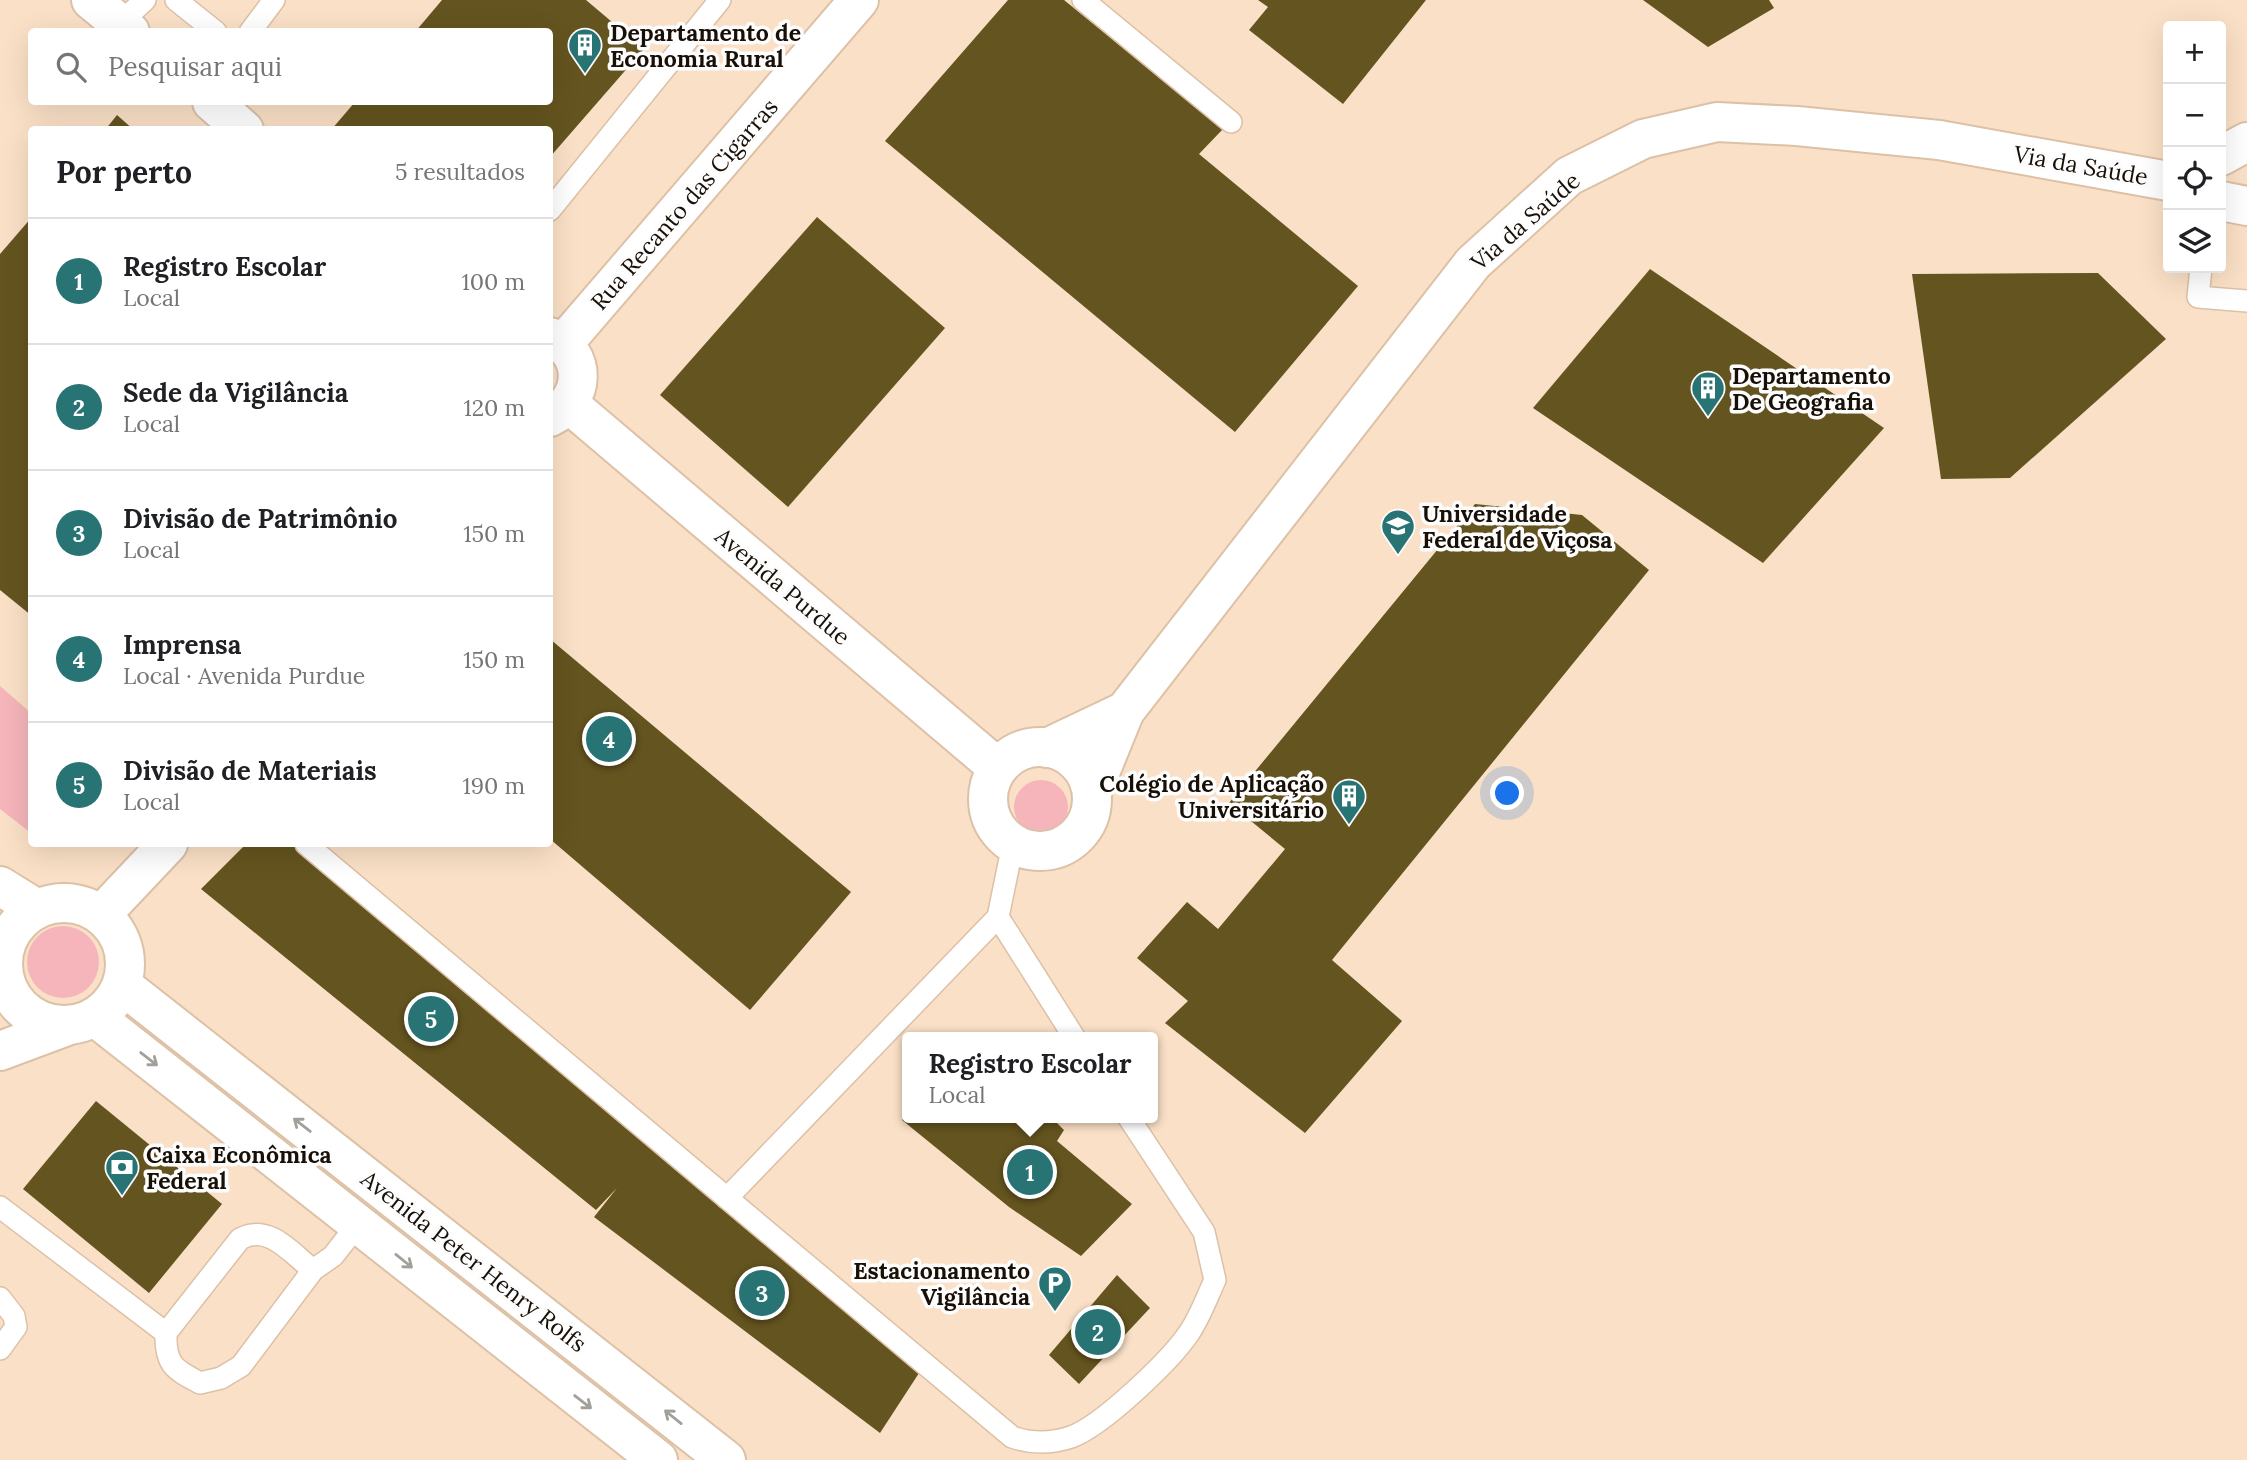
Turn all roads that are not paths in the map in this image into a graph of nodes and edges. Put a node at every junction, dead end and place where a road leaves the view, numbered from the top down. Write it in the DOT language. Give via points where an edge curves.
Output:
graph roads {
  1 [pos="91,0"];
  2 [pos="176,0"];
  3 [pos="274,0"];
  4 [pos="720,0"];
  5 [pos="859,0"];
  6 [pos="1083,0"];
  7 [pos="132,18"];
  8 [pos="211,28"];
  9 [pos="253,28"];
  10 [pos="215,105"];
  11 [pos="1231,122"];
  12 [pos="239,126"];
  13 [pos="2247,142"];
  14 [pos="2226,153"];
  15 [pos="2163,180"];
  16 [pos="2226,202"];
  17 [pos="2247,206"];
  18 [pos="553,207"];
  19 [pos="2200,273"];
  20 [pos="2247,301"];
  21 [pos="556,341"];
  22 [pos="559,410"];
  23 [pos="1125,711"];
  24 [pos="1047,748"];
  25 [pos="998,768"];
  26 [pos="1092,792"];
  27 [pos="1013,844"];
  28 [pos="165,847"];
  29 [pos="310,847"];
  30 [pos="0,886"];
  31 [pos="37,909"];
  32 [pos="101,915"];
  33 [pos="998,917"];
  34 [pos="2,978"];
  35 [pos="122,985"];
  36 [pos="81,1022"];
  37 [pos="1071,1032"];
  38 [pos="0,1051"];
  39 [pos="1132,1123"];
  40 [pos="727,1198"];
  41 [pos="0,1207"];
  42 [pos="358,1224"];
  43 [pos="313,1270"];
  44 [pos="0,1298"];
  45 [pos="166,1333"];
  46 [pos="0,1349"];
  47 [pos="658,1460"];
  48 [pos="726,1460"];
  1 -- 7 [label="street"];
  2 -- 8 [label="lane"];
  3 -- 9 [label="lane"];
  4 -- 18 [label="lane"];
  5 -- 21 [label="street, Rua Recanto das Cigarras"];
  6 -- 11 [label="lane"];
  10 -- 12 [label="street"];
  13 -- 14 [label="street"];
  15 -- 23 [label="street, Via da Saúde" via="1939,141 1717,122 1643,139 1569,176 1473,263"];
  16 -- 17 [label="street"];
  19 -- 20 [label="lane" via="2198,297"];
  21 -- 22 [label="street" via="578,366 579,379"];
  22 -- 25 [label="street, Avenida Purdue"];
  23 -- 24 [label="street, Via da Saúde"];
  23 -- 26 [label="street, Via da Saúde"];
  24 -- 25 [label="street" via="1020,751"];
  24 -- 26 [label="street" via="1077,762"];
  25 -- 27 [label="street" via="991,780 988,809 1001,835"];
  26 -- 27 [label="street" via="1086,825 1075,838 1045,851"];
  27 -- 33 [label="lane"];
  28 -- 32 [label="street"];
  29 -- 40 [label="lane"];
  30 -- 31 [label="street"];
  31 -- 32 [label="street" via="70,904"];
  31 -- 34 [label="street" via="20,922 8,940"];
  32 -- 35 [label="street" via="115,929 123,947"];
  33 -- 37 [label="lane"];
  33 -- 40 [label="lane"];
  34 -- 36 [label="street" via="16,1003 31,1016 48,1023"];
  35 -- 36 [label="street" via="116,998"];
  48 -- 35 [label="street, Avenida Peter Henry Rolfs, one-way"];
  36 -- 38 [label="street"];
  36 -- 42 [label="street, Avenida Peter Henry Rolfs, one-way"];
  39 -- 40 [label="lane" via="1204,1232 1215,1280 1189,1333 1131,1396 1073,1436 1047,1442 1012,1437"];
  41 -- 45 [label="lane"];
  42 -- 43 [label="lane" via="333,1256"];
  42 -- 47 [label="street, Avenida Peter Henry Rolfs, one-way"];
  43 -- 45 [label="lane" via="267,1233 251,1233 240,1239"];
  43 -- 45 [label="lane" via="242,1366 221,1378 200,1383 181,1373 165,1350"];
  44 -- 46 [label="lane" via="14,1316 16,1327"];
}
